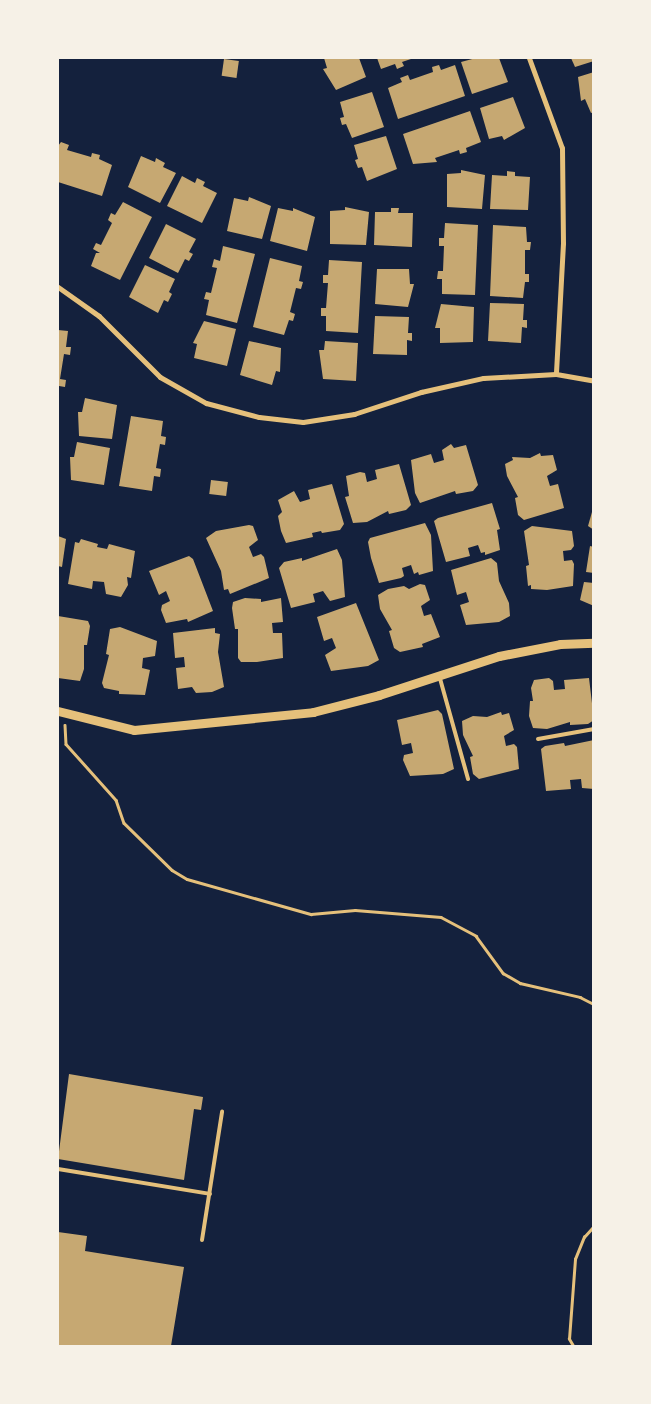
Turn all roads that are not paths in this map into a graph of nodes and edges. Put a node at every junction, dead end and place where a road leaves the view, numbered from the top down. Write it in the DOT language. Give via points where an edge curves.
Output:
graph roads {
  1 [pos="529,58"];
  2 [pos="58,286"];
  3 [pos="556,374"];
  4 [pos="594,380"];
  5 [pos="594,643"];
  6 [pos="438,674"];
  7 [pos="61,712"];
  8 [pos="594,729"];
  9 [pos="538,739"];
  10 [pos="468,779"];
  11 [pos="222,1112"];
  12 [pos="58,1169"];
  13 [pos="210,1194"];
  14 [pos="202,1240"];
  1 -- 3 [label="street" via="562,148 563,243"];
  2 -- 3 [label="street" via="99,316 160,377 206,403 259,417 303,422 354,414 421,392 482,378"];
  3 -- 4 [label="street"];
  5 -- 6 [label="street" via="560,644 499,656"];
  6 -- 7 [label="street" via="379,695 313,712 134,730"];
  6 -- 10 [label="lane"];
  8 -- 9 [label="lane"];
  11 -- 13 [label="lane"];
  12 -- 13 [label="lane"];
  13 -- 14 [label="lane"];
}
